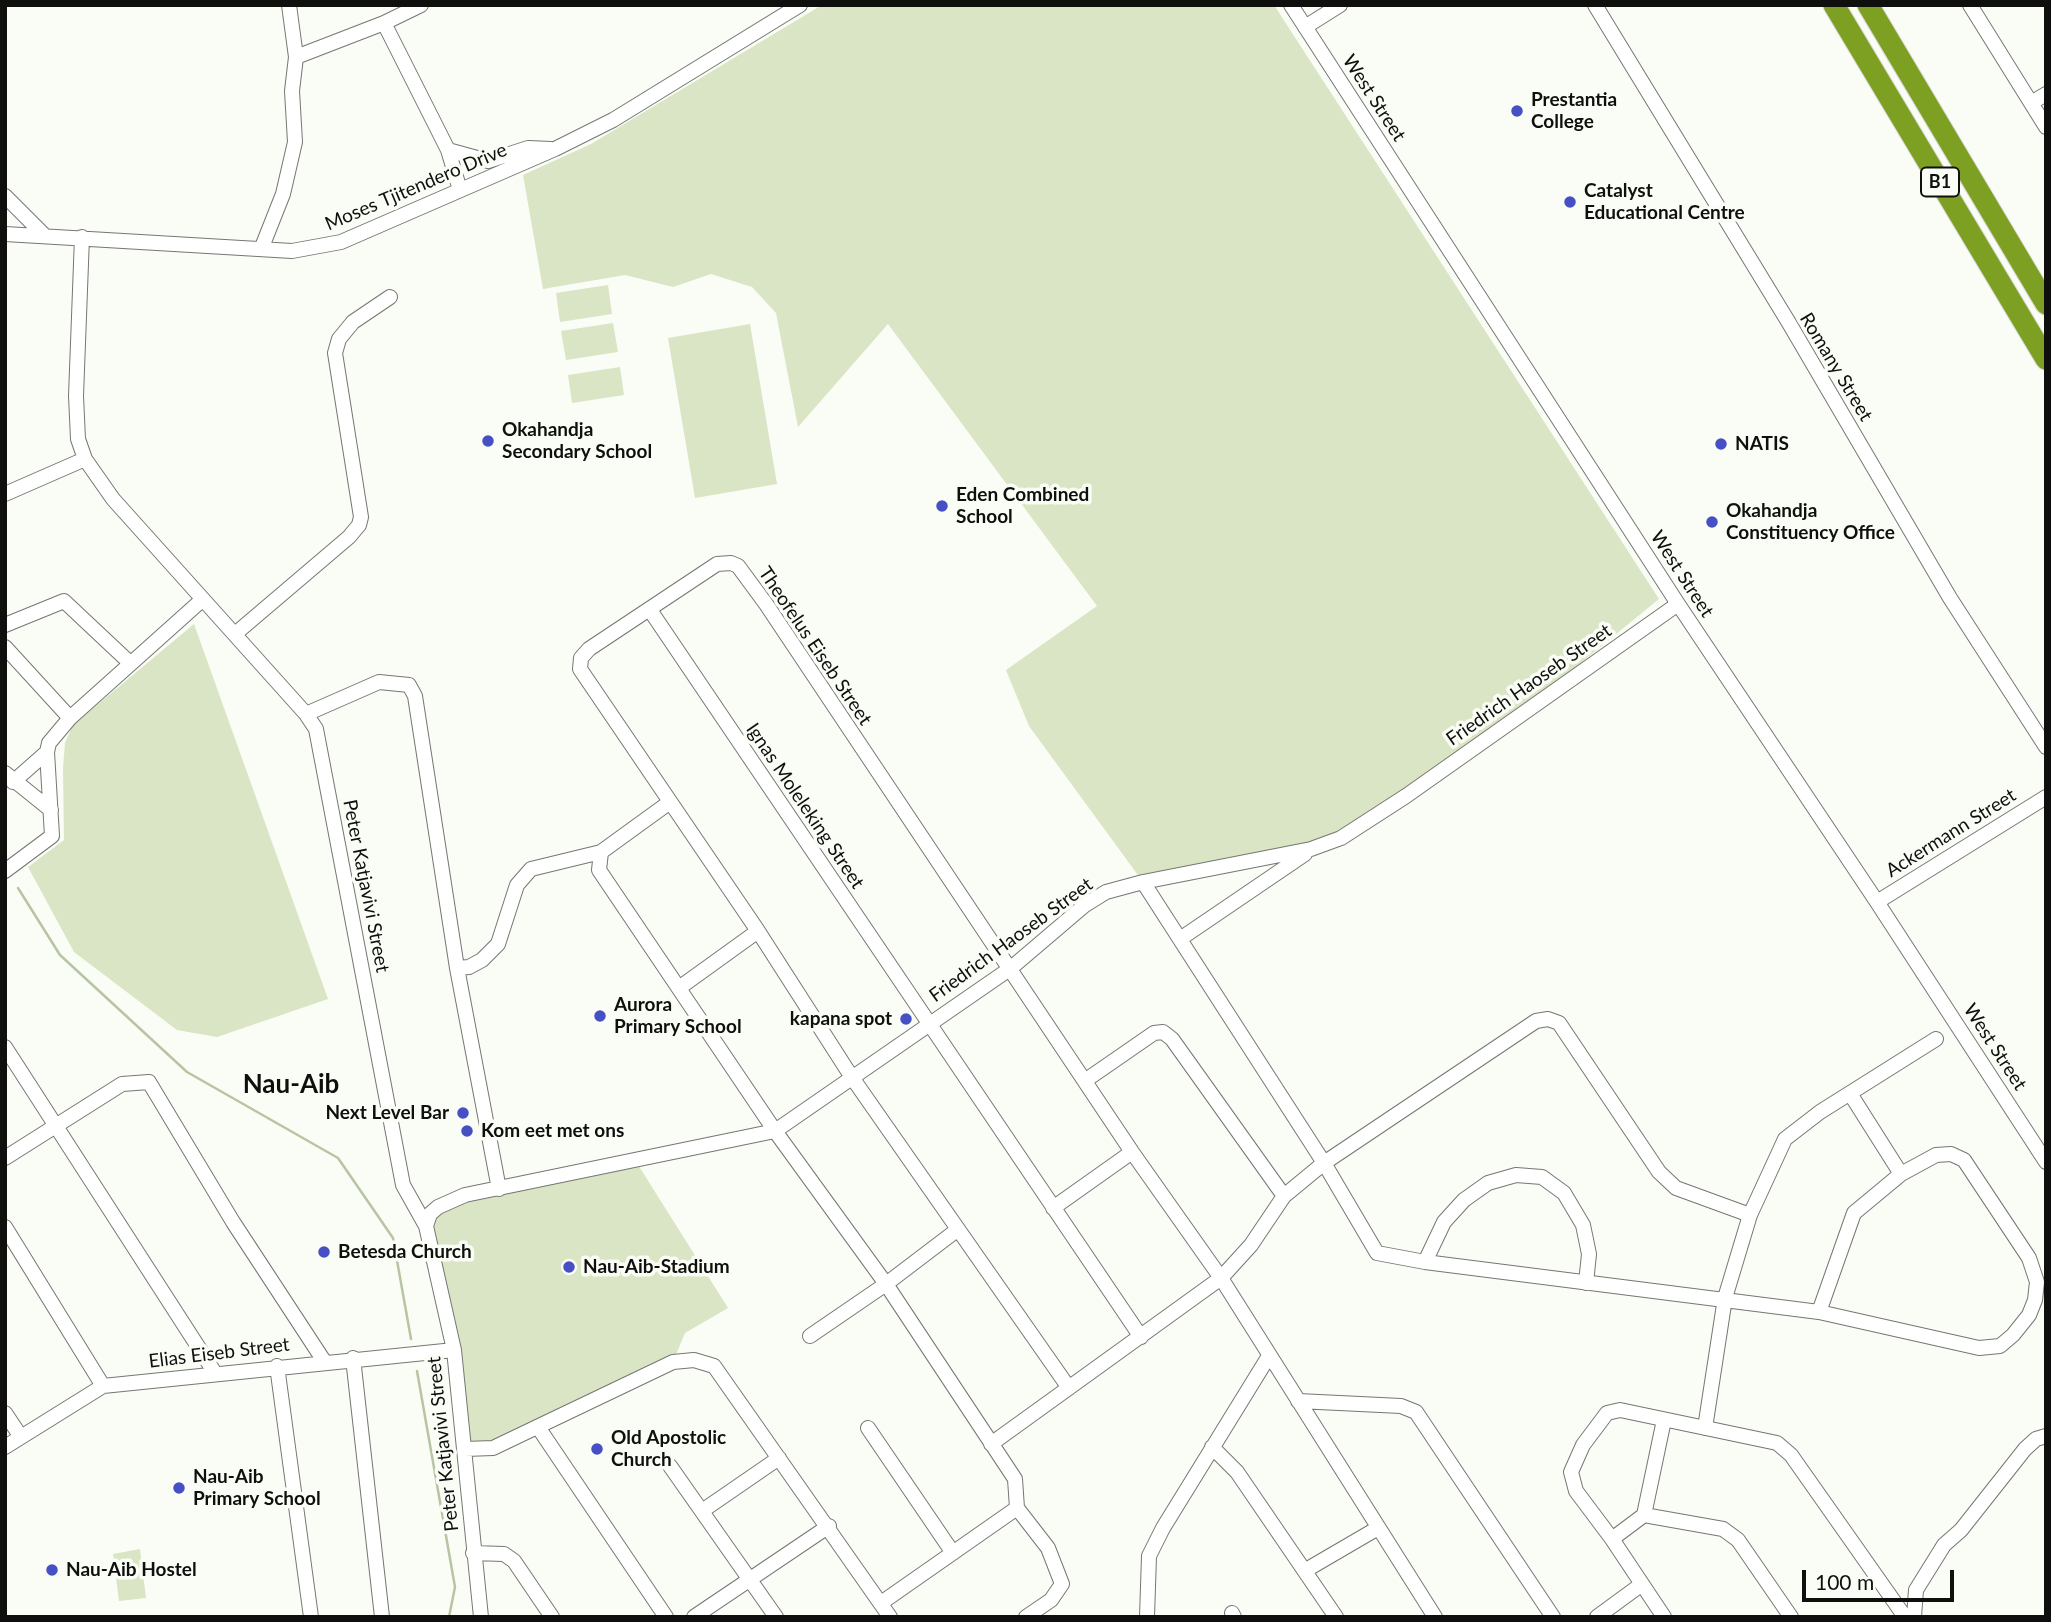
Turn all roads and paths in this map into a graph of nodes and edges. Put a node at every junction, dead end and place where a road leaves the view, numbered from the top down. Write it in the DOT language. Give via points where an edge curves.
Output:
graph roads {
  1 [pos="289,5"];
  2 [pos="421,5"];
  3 [pos="800,5"];
  4 [pos="1291,5"];
  5 [pos="1340,5"];
  6 [pos="1595,5"];
  7 [pos="1834,5"];
  8 [pos="1868,5"];
  9 [pos="1970,5"];
  10 [pos="384,23"];
  11 [pos="1305,27"];
  12 [pos="296,57"];
  13 [pos="2046,93"];
  14 [pos="2031,103"];
  15 [pos="2046,127"];
  16 [pos="555,149"];
  17 [pos="448,150"];
  18 [pos="460,190"];
  19 [pos="5,196"];
  20 [pos="5,234"];
  21 [pos="45,236"];
  22 [pos="82,237"];
  23 [pos="262,247"];
  24 [pos="390,297"];
  25 [pos="2046,304"];
  26 [pos="2046,359"];
  27 [pos="85,459"];
  28 [pos="5,494"];
  29 [pos="202,598"];
  30 [pos="1678,604"];
  31 [pos="650,610"];
  32 [pos="5,625"];
  33 [pos="235,634"];
  34 [pos="5,647"];
  35 [pos="130,663"];
  36 [pos="306,714"];
  37 [pos="70,718"];
  38 [pos="2046,747"];
  39 [pos="47,752"];
  40 [pos="9,778"];
  41 [pos="2046,797"];
  42 [pos="670,802"];
  43 [pos="51,810"];
  44 [pos="1311,849"];
  45 [pos="601,852"];
  46 [pos="5,871"];
  47 [pos="1143,882"];
  48 [pos="1877,902"];
  49 [pos="758,931"];
  50 [pos="1180,939"];
  51 [pos="457,968"];
  52 [pos="1011,968"];
  53 [pos="679,988"];
  54 [pos="929,1024"];
  55 [pos="1936,1039"];
  56 [pos="5,1047"];
  57 [pos="851,1076"];
  58 [pos="1087,1080"];
  59 [pos="1851,1095"];
  60 [pos="56,1125"];
  61 [pos="775,1131"];
  62 [pos="1132,1152"];
  63 [pos="5,1158"];
  64 [pos="2046,1162"];
  65 [pos="1324,1163"];
  66 [pos="1901,1174"];
  67 [pos="499,1189"];
  68 [pos="1284,1196"];
  69 [pos="1053,1208"];
  70 [pos="1750,1215"];
  71 [pos="426,1226"];
  72 [pos="5,1227"];
  73 [pos="957,1230"];
  74 [pos="1425,1262"];
  75 [pos="1221,1278"];
  76 [pos="1586,1283"];
  77 [pos="886,1284"];
  78 [pos="1725,1298"];
  79 [pos="1819,1312"];
  80 [pos="810,1336"];
  81 [pos="1141,1337"];
  82 [pos="454,1350"];
  83 [pos="1269,1356"];
  84 [pos="353,1358"];
  85 [pos="324,1361"];
  86 [pos="277,1366"];
  87 [pos="215,1373"];
  88 [pos="103,1386"];
  89 [pos="1069,1388"];
  90 [pos="1298,1401"];
  91 [pos="5,1413"];
  92 [pos="1664,1420"];
  93 [pos="538,1427"];
  94 [pos="868,1428"];
  95 [pos="1704,1428"];
  96 [pos="2046,1436"];
  97 [pos="21,1437"];
  98 [pos="991,1444"];
  99 [pos="5,1447"];
  100 [pos="1212,1447"];
  101 [pos="465,1449"];
  102 [pos="779,1458"];
  103 [pos="670,1466"];
  104 [pos="1017,1508"];
  105 [pos="702,1511"];
  106 [pos="1644,1515"];
  107 [pos="829,1526"];
  108 [pos="1378,1528"];
  109 [pos="1612,1539"];
  110 [pos="472,1553"];
  111 [pos="953,1553"];
  112 [pos="1306,1570"];
  113 [pos="750,1579"];
  114 [pos="1642,1584"];
  115 [pos="881,1603"];
  116 [pos="311,1617"];
  117 [pos="382,1617"];
  118 [pos="481,1617"];
  119 [pos="552,1617"];
  120 [pos="666,1617"];
  121 [pos="694,1617"];
  122 [pos="776,1617"];
  123 [pos="890,1617"];
  124 [pos="1026,1617"];
  125 [pos="1147,1617"];
  126 [pos="1335,1617"];
  127 [pos="1435,1617"];
  128 [pos="1553,1617"];
  129 [pos="1597,1617"];
  130 [pos="1664,1617"];
  131 [pos="1791,1617"];
  132 [pos="1905,1617"];
  133 [pos="1914,1617"];
  1 -- 12 [label="street"];
  2 -- 10 [label="street"];
  3 -- 16 [label="street, Moses Tjitendero Drive" via="612,120"];
  4 -- 11 [label="street, West Street"];
  5 -- 11 [label="street"];
  6 -- 38 [label="street, Romany Street" via="1950,598"];
  7 -- 26 [label="highway, B1"];
  8 -- 25 [label="highway, B1"];
  9 -- 14 [label="street"];
  10 -- 12 [label="street"];
  10 -- 17 [label="street"];
  11 -- 30 [label="street, West Street"];
  12 -- 23 [label="street" via="292,91 295,142 283,194"];
  13 -- 14 [label="street"];
  14 -- 15 [label="street"];
  16 -- 17 [label="street" via="528,148 488,161"];
  16 -- 18 [label="street, Moses Tjitendero Drive"];
  17 -- 18 [label="street"];
  18 -- 23 [label="street, Moses Tjitendero Drive" via="341,242 292,251"];
  19 -- 21 [label="street"];
  20 -- 21 [label="street, Moses Tjitendero Drive"];
  21 -- 22 [label="street, Moses Tjitendero Drive"];
  22 -- 23 [label="street, Moses Tjitendero Drive"];
  22 -- 27 [label="street, Peter Katjavivi Street" via="76,396 78,439"];
  24 -- 33 [label="street" via="353,322 335,353 359,525"];
  27 -- 28 [label="street"];
  27 -- 29 [label="street, Peter Katjavivi Street" via="113,499"];
  29 -- 33 [label="street, Peter Katjavivi Street"];
  29 -- 35 [label="street"];
  30 -- 44 [label="street, Friedrich Haoseb Street" via="1406,796 1341,838"];
  30 -- 48 [label="street, West Street"];
  31 -- 42 [label="street, Theofelus Eiseb Street" via="589,649 581,658 580,669"];
  31 -- 52 [label="street, Theofelus Eiseb Street" via="717,564 738,566"];
  31 -- 54 [label="street, Ignas Moleleking Street"];
  32 -- 35 [label="street" via="64,601"];
  33 -- 36 [label="street, Peter Katjavivi Street"];
  34 -- 37 [label="street"];
  35 -- 37 [label="street"];
  36 -- 51 [label="street" via="379,682 409,685 415,696"];
  36 -- 71 [label="street, Peter Katjavivi Street" via="321,748 403,1185"];
  37 -- 39 [label="street"];
  39 -- 40 [label="street"];
  39 -- 43 [label="street"];
  40 -- 43 [label="street"];
  41 -- 48 [label="street, Ackermann Street"];
  42 -- 45 [label="street"];
  42 -- 49 [label="street, Theofelus Eiseb Street"];
  43 -- 46 [label="street" via="48,842"];
  44 -- 47 [label="street, Friedrich Haoseb Street"];
  44 -- 50 [label="street"];
  45 -- 51 [label="street" via="531,869 517,885 498,944 482,960"];
  45 -- 53 [label="street" via="599,870"];
  47 -- 50 [label="street"];
  47 -- 52 [label="street, Friedrich Haoseb Street" via="1106,892 1085,905"];
  48 -- 64 [label="street, West Street"];
  49 -- 53 [label="street"];
  49 -- 57 [label="street, Theofelus Eiseb Street"];
  50 -- 65 [label="street"];
  51 -- 67 [label="street"];
  52 -- 54 [label="street, Friedrich Haoseb Street"];
  52 -- 58 [label="street"];
  53 -- 61 [label="street"];
  54 -- 57 [label="street, Friedrich Haoseb Street"];
  54 -- 69 [label="street, Ignas Moleleking Street"];
  55 -- 59 [label="street"];
  56 -- 60 [label="street"];
  57 -- 61 [label="street, Friedrich Haoseb Street"];
  57 -- 73 [label="street, Theofelus Eiseb Street"];
  58 -- 62 [label="street"];
  58 -- 68 [label="street" via="1154,1033 1163,1032"];
  59 -- 66 [label="street"];
  59 -- 70 [label="street" via="1785,1139"];
  60 -- 63 [label="street"];
  60 -- 85 [label="street" via="122,1084 149,1082"];
  60 -- 87 [label="street"];
  61 -- 67 [label="street, Friedrich Haoseb Street"];
  61 -- 77 [label="street"];
  62 -- 69 [label="street"];
  62 -- 75 [label="street"];
  65 -- 68 [label="street"];
  65 -- 70 [label="street" via="1536,1021 1548,1019 1559,1023 1660,1172 1676,1188"];
  65 -- 74 [label="street" via="1377,1252"];
  66 -- 79 [label="street" via="1854,1213"];
  66 -- 79 [label="street" via="1936,1155 1951,1154 1964,1160 2029,1258 2037,1282 2029,1315 2000,1346 1979,1348"];
  67 -- 71 [label="street, Friedrich Haoseb Street" via="465,1195 438,1207"];
  68 -- 75 [label="street" via="1251,1245"];
  69 -- 81 [label="street, Ignas Moleleking Street"];
  70 -- 78 [label="street"];
  71 -- 82 [label="street, Peter Katjavivi Street"];
  72 -- 88 [label="street"];
  73 -- 77 [label="street"];
  73 -- 89 [label="street, Theofelus Eiseb Street"];
  74 -- 76 [label="street"];
  74 -- 76 [label="street" via="1444,1222 1488,1182 1516,1175 1542,1177 1564,1192 1583,1226 1589,1254"];
  75 -- 81 [label="street"];
  75 -- 83 [label="street"];
  76 -- 78 [label="street"];
  77 -- 80 [label="street"];
  77 -- 98 [label="street"];
  78 -- 79 [label="street"];
  78 -- 95 [label="street"];
  81 -- 89 [label="street"];
  82 -- 84 [label="street, Elias Eiseb Street"];
  82 -- 101 [label="street, Peter Katjavivi Street"];
  83 -- 90 [label="street"];
  83 -- 100 [label="street"];
  84 -- 85 [label="street, Elias Eiseb Street"];
  84 -- 117 [label="street"];
  85 -- 86 [label="street, Elias Eiseb Street"];
  86 -- 87 [label="street, Elias Eiseb Street"];
  86 -- 116 [label="street"];
  87 -- 88 [label="street, Elias Eiseb Street"];
  88 -- 97 [label="street, Elias Eiseb Street"];
  89 -- 98 [label="street"];
  90 -- 108 [label="street"];
  90 -- 128 [label="street" via="1401,1406 1416,1412"];
  91 -- 97 [label="street"];
  92 -- 95 [label="street"];
  92 -- 106 [label="street"];
  92 -- 109 [label="street" via="1620,1410 1607,1413 1583,1445 1571,1472 1576,1491"];
  93 -- 101 [label="street" via="493,1448"];
  93 -- 102 [label="street" via="673,1362 694,1360 714,1366"];
  93 -- 120 [label="street"];
  94 -- 111 [label="street"];
  95 -- 132 [label="street" via="1777,1443 1791,1455"];
  96 -- 133 [label="street" via="2025,1449 1944,1545 1916,1590"];
  97 -- 99 [label="street, Elias Eiseb Street"];
  98 -- 104 [label="street" via="1016,1479"];
  100 -- 112 [label="street" via="1237,1472"];
  100 -- 125 [label="street" via="1149,1556"];
  101 -- 110 [label="street, Peter Katjavivi Street"];
  102 -- 105 [label="street"];
  102 -- 107 [label="street"];
  103 -- 105 [label="street"];
  104 -- 111 [label="street"];
  104 -- 124 [label="street" via="1048,1548 1062,1584 1051,1600"];
  105 -- 113 [label="street"];
  106 -- 109 [label="street"];
  106 -- 131 [label="street" via="1723,1529 1738,1540"];
  107 -- 113 [label="street"];
  107 -- 115 [label="street"];
  108 -- 112 [label="street"];
  108 -- 127 [label="street"];
  109 -- 114 [label="street"];
  110 -- 118 [label="street, Peter Katjavivi Street"];
  110 -- 119 [label="street" via="504,1554 514,1561"];
  111 -- 115 [label="street"];
  112 -- 126 [label="street"];
  113 -- 121 [label="street"];
  113 -- 122 [label="street"];
  114 -- 129 [label="street"];
  114 -- 130 [label="street"];
  115 -- 123 [label="street"];
}
